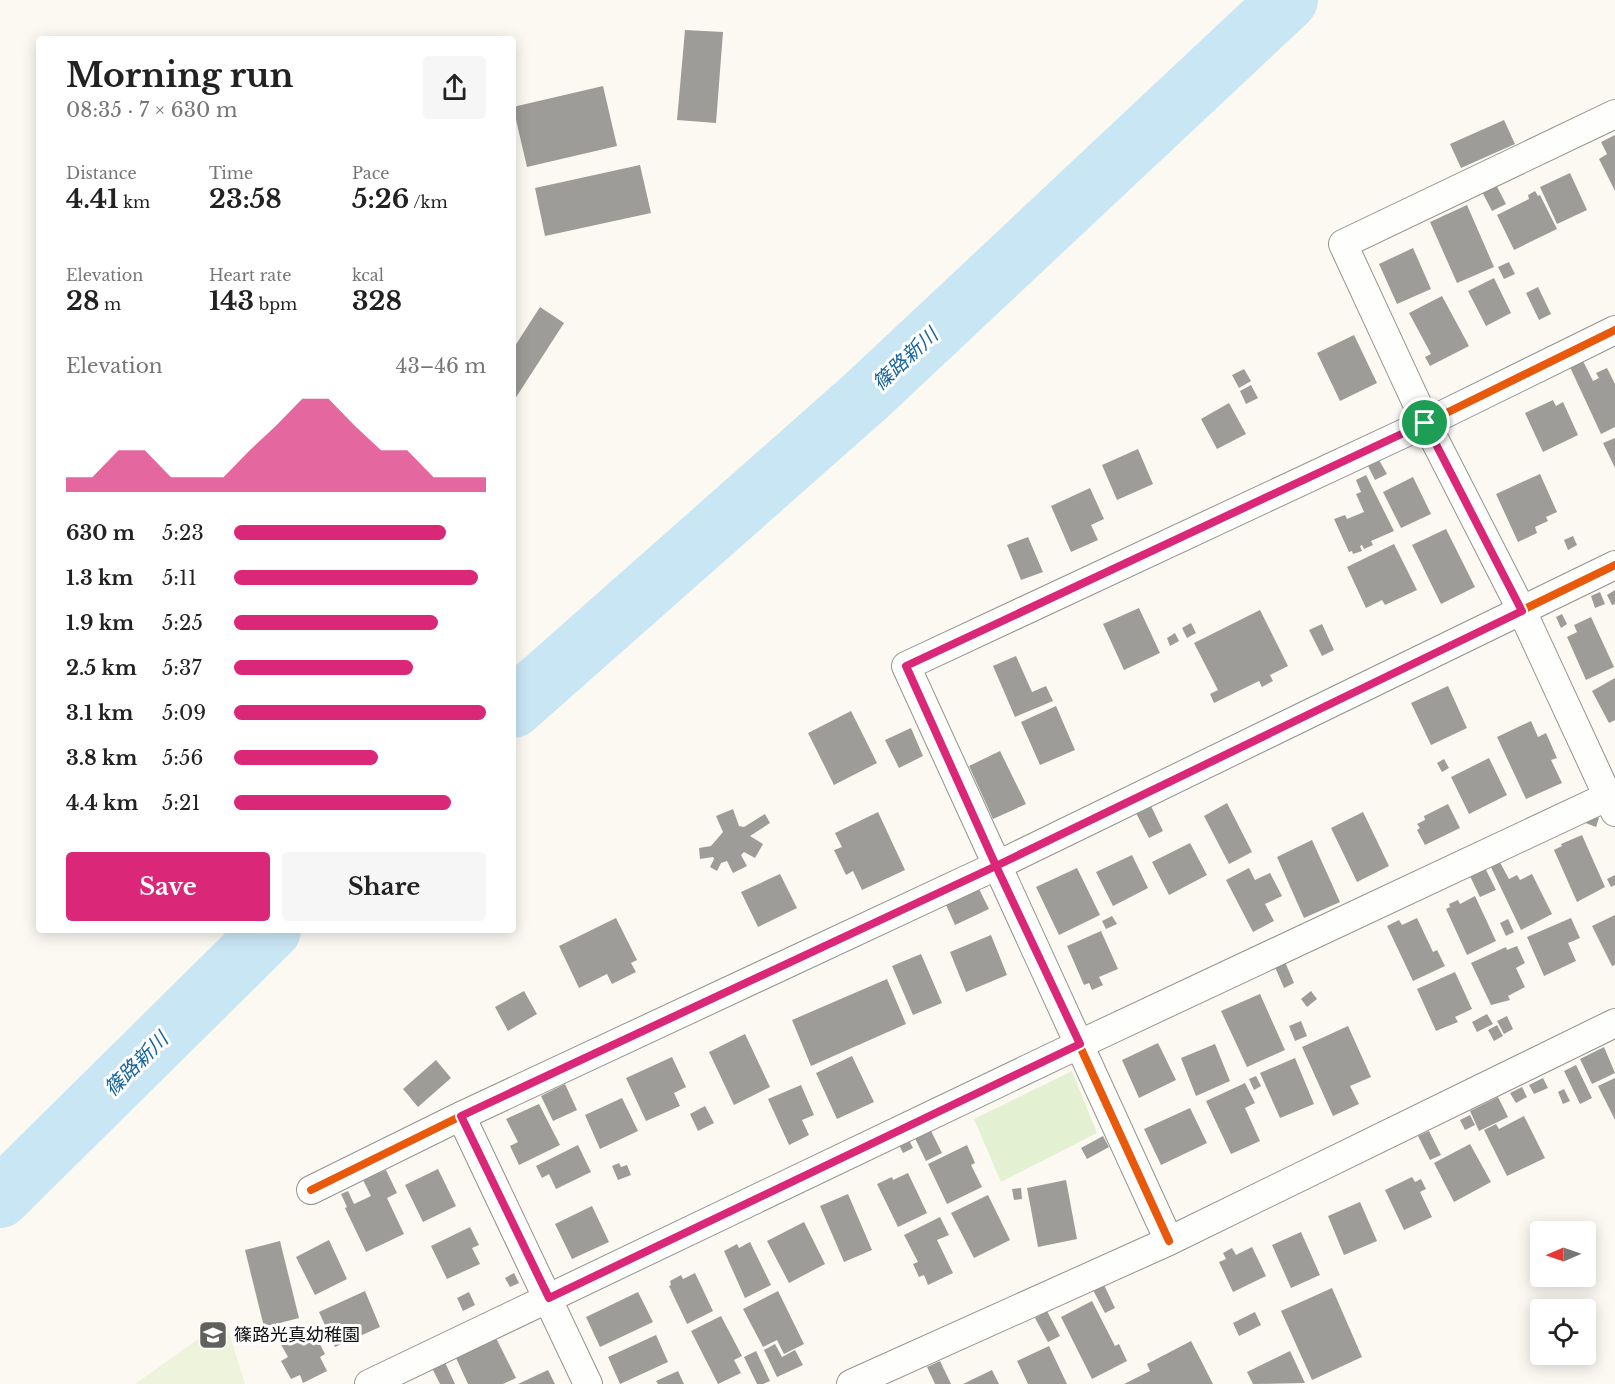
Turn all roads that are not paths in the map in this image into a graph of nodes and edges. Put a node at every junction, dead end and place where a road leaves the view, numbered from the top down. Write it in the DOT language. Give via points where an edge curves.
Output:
graph roads {
  1 [pos="1615,114"];
  2 [pos="1615,330"];
  3 [pos="1425,423"];
  4 [pos="1615,565"];
  5 [pos="1522,611"];
  6 [pos="1613,800"];
  7 [pos="996,866"];
  8 [pos="1615,1023"];
  9 [pos="1080,1044"];
  10 [pos="461,1116"];
  11 [pos="312,1190"];
  12 [pos="1169,1241"];
  13 [pos="549,1298"];
  14 [pos="369,1384"];
  15 [pos="588,1384"];
  16 [pos="851,1384"];
  1 -- 3 [label="street" via="1343,244"];
  2 -- 3 [label="street"];
  3 -- 5 [label="street"];
  3 -- 7 [label="street" via="906,666"];
  4 -- 5 [label="street"];
  5 -- 6 [label="street"];
  5 -- 7 [label="street"];
  6 -- 9 [label="street"];
  7 -- 9 [label="street"];
  7 -- 10 [label="street"];
  8 -- 12 [label="street"];
  9 -- 12 [label="street"];
  9 -- 13 [label="street"];
  10 -- 11 [label="street"];
  10 -- 13 [label="street"];
  12 -- 16 [label="street"];
  13 -- 14 [label="street"];
  13 -- 15 [label="street"];
}
